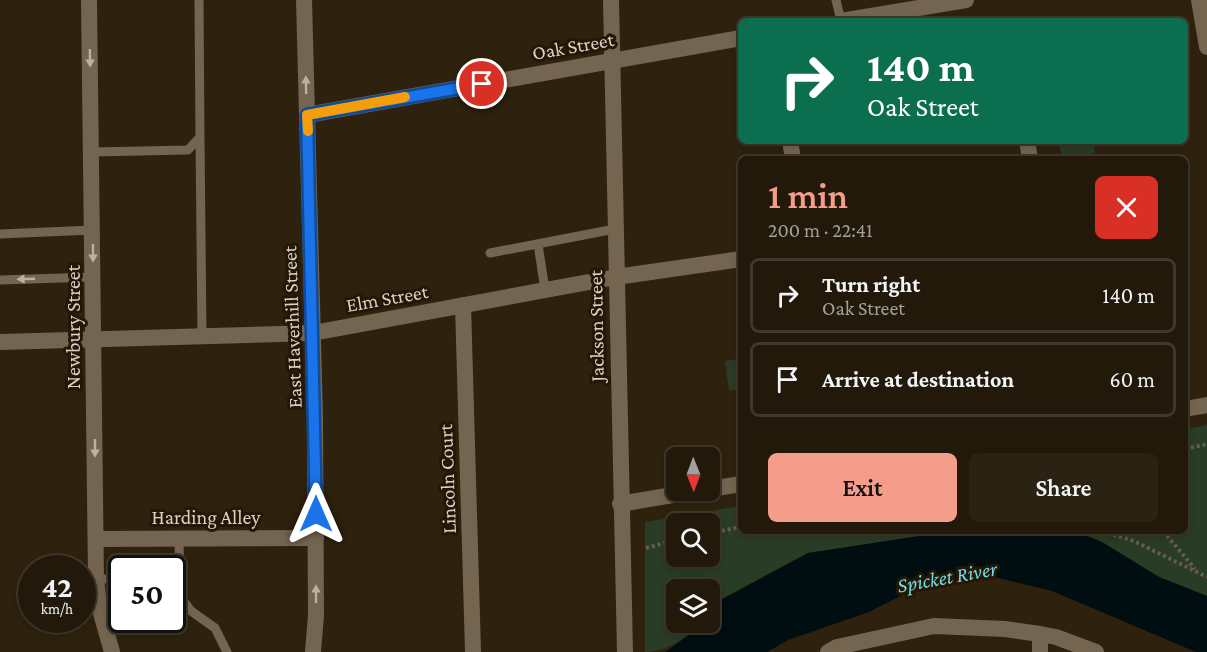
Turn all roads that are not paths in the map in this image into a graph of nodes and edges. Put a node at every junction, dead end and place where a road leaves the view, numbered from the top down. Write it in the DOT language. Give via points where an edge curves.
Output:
graph roads {
  1 [pos="89,0"];
  2 [pos="199,0"];
  3 [pos="304,0"];
  4 [pos="611,0"];
  5 [pos="836,0"];
  6 [pos="966,0"];
  7 [pos="1199,0"];
  8 [pos="840,18"];
  9 [pos="859,18"];
  10 [pos="738,39"];
  11 [pos="1207,47"];
  12 [pos="612,60"];
  13 [pos="307,115"];
  14 [pos="200,137"];
  15 [pos="93,152"];
  16 [pos="615,229"];
  17 [pos="93,230"];
  18 [pos="0,234"];
  19 [pos="538,244"];
  20 [pos="490,253"];
  21 [pos="738,259"];
  22 [pos="94,277"];
  23 [pos="616,277"];
  24 [pos="0,280"];
  25 [pos="544,290"];
  26 [pos="463,305"];
  27 [pos="313,333"];
  28 [pos="202,336"];
  29 [pos="94,339"];
  30 [pos="0,342"];
  31 [pos="1207,405"];
  32 [pos="1188,408"];
  33 [pos="738,484"];
  34 [pos="720,487"];
  35 [pos="666,496"];
  36 [pos="620,504"];
  37 [pos="178,538"];
  38 [pos="316,538"];
  39 [pos="96,539"];
  40 [pos="96,555"];
  41 [pos="177,555"];
  42 [pos="96,579"];
  43 [pos="108,579"];
  44 [pos="186,604"];
  45 [pos="1040,634"];
  46 [pos="834,650"];
  47 [pos="112,652"];
  48 [pos="227,652"];
  49 [pos="314,652"];
  50 [pos="473,652"];
  51 [pos="625,652"];
  52 [pos="1040,652"];
  53 [pos="1096,652"];
  1 -- 15 [label="street, Newbury Street, one-way"];
  2 -- 14 [label="lane"];
  13 -- 3 [label="street, East Haverhill Street, one-way"];
  4 -- 12 [label="street, Jackson Street"];
  5 -- 8 [label="lane"];
  6 -- 9 [label="street"];
  7 -- 11 [label="street"];
  10 -- 12 [label="street, Oak Street"];
  12 -- 13 [label="street, Oak Street"];
  12 -- 16 [label="street, Jackson Street"];
  13 -- 27 [label="street, East Haverhill Street"];
  14 -- 15 [label="lane" via="188,150"];
  14 -- 28 [label="lane"];
  15 -- 17 [label="street, Newbury Street"];
  16 -- 19 [label="lane"];
  16 -- 23 [label="street, Jackson Street"];
  17 -- 18 [label="lane"];
  17 -- 22 [label="street, Newbury Street, one-way"];
  19 -- 20 [label="lane"];
  19 -- 25 [label="lane"];
  21 -- 23 [label="street, Elm Street"];
  22 -- 24 [label="lane, one-way"];
  22 -- 29 [label="street, Newbury Street"];
  23 -- 25 [label="street, Elm Street"];
  23 -- 36 [label="street, Jackson Street"];
  25 -- 26 [label="street, Elm Street"];
  26 -- 27 [label="street, Elm Street"];
  26 -- 50 [label="street, Lincoln Court"];
  27 -- 28 [label="street, Elm Street"];
  27 -- 38 [label="street, East Haverhill Street"];
  28 -- 29 [label="street, Elm Street"];
  29 -- 30 [label="street, Elm Street"];
  29 -- 39 [label="street, Newbury Street, one-way"];
  31 -- 32 [label="street"];
  33 -- 34 [label="street"];
  35 -- 36 [label="street"];
  36 -- 51 [label="street, Jackson Street"];
  37 -- 38 [label="street, Harding Alley"];
  37 -- 39 [label="street, Harding Alley"];
  37 -- 41 [label="lane"];
  49 -- 38 [label="street, East Haverhill Street, one-way"];
  39 -- 40 [label="street, Newbury Street"];
  42 -- 43 [label="lane"];
  42 -- 47 [label="street, Newbury Street"];
  44 -- 48 [label="lane" via="197,617 215,628"];
  45 -- 46 [label="street" via="934,626"];
  45 -- 52 [label="street"];
  45 -- 53 [label="street"];
}
